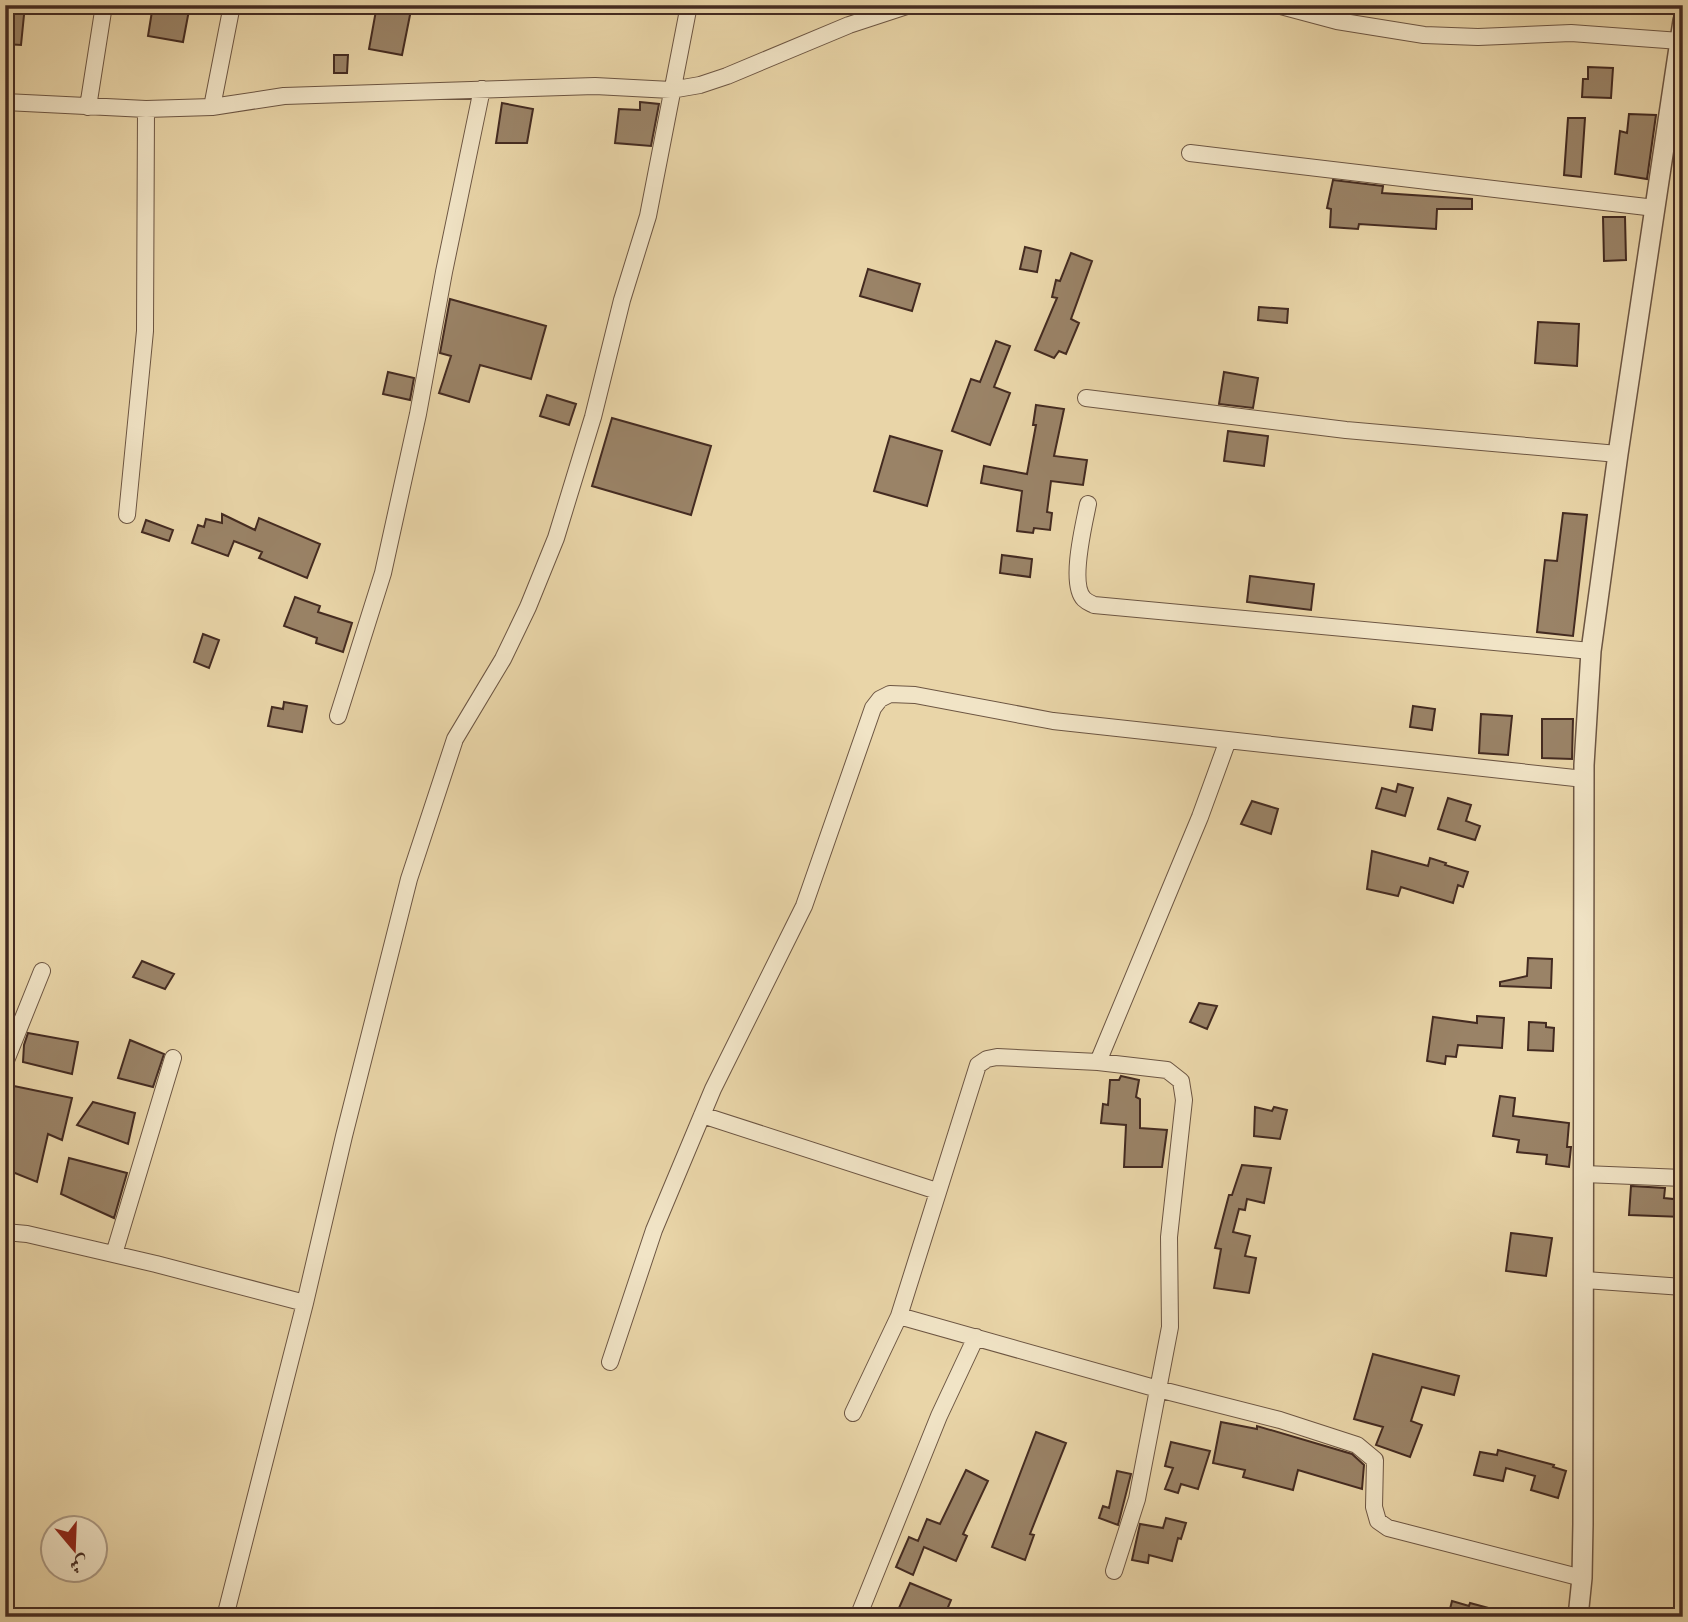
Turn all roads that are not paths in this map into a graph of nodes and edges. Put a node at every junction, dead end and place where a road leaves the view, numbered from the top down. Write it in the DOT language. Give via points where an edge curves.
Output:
graph roads {
  1 [pos="104,5"];
  2 [pos="232,5"];
  3 [pos="690,5"];
  4 [pos="910,5"];
  5 [pos="1277,5"];
  6 [pos="1683,20"];
  7 [pos="1680,41"];
  8 [pos="482,89"];
  9 [pos="671,90"];
  10 [pos="5,102"];
  11 [pos="88,107"];
  12 [pos="212,107"];
  13 [pos="146,109"];
  14 [pos="1190,153"];
  15 [pos="1655,208"];
  16 [pos="1086,398"];
  17 [pos="1618,454"];
  18 [pos="1088,503"];
  19 [pos="127,514"];
  20 [pos="1591,651"];
  21 [pos="338,716"];
  22 [pos="1228,740"];
  23 [pos="1584,779"];
  24 [pos="42,971"];
  25 [pos="11,1031"];
  26 [pos="173,1058"];
  27 [pos="1098,1062"];
  28 [pos="5,1063"];
  29 [pos="702,1115"];
  30 [pos="1584,1174"];
  31 [pos="1683,1178"];
  32 [pos="937,1191"];
  33 [pos="5,1232"];
  34 [pos="114,1254"];
  35 [pos="1584,1280"];
  36 [pos="1683,1287"];
  37 [pos="305,1303"];
  38 [pos="899,1315"];
  39 [pos="976,1337"];
  40 [pos="610,1362"];
  41 [pos="1158,1389"];
  42 [pos="853,1413"];
  43 [pos="1114,1571"];
  44 [pos="1582,1578"];
  45 [pos="225,1617"];
  46 [pos="858,1617"];
  47 [pos="1577,1617"];
  1 -- 11 [label="street"];
  2 -- 12 [label="street"];
  3 -- 9 [label="street"];
  4 -- 9 [label="street" via="727,76"];
  5 -- 7 [label="street" via="1424,35 1571,33"];
  6 -- 7 [label="street"];
  7 -- 15 [label="street"];
  8 -- 9 [label="street" via="594,86"];
  8 -- 12 [label="street" via="284,96"];
  8 -- 21 [label="street" via="383,573"];
  9 -- 37 [label="street" via="648,216 556,538 503,659 455,739 408,879"];
  10 -- 11 [label="street"];
  11 -- 13 [label="street"];
  12 -- 13 [label="street"];
  13 -- 19 [label="street" via="145,331"];
  14 -- 15 [label="street"];
  15 -- 17 [label="street"];
  16 -- 17 [label="street" via="1346,430"];
  17 -- 20 [label="street"];
  18 -- 20 [label="street" via="1077,586 1083,598 1094,605"];
  20 -- 23 [label="street"];
  22 -- 23 [label="street"];
  22 -- 27 [label="street"];
  22 -- 29 [label="street" via="1053,721 915,695 890,694 880,699 804,905"];
  23 -- 30 [label="street"];
  24 -- 25 [label="street"];
  25 -- 28 [label="street"];
  26 -- 34 [label="street"];
  27 -- 32 [label="street" via="997,1057 978,1065"];
  27 -- 41 [label="street" via="1167,1070 1181,1081 1184,1100 1169,1237 1170,1327"];
  29 -- 32 [label="street"];
  29 -- 40 [label="street" via="654,1230"];
  30 -- 31 [label="street"];
  30 -- 35 [label="street"];
  32 -- 38 [label="street"];
  33 -- 34 [label="street"];
  34 -- 37 [label="street"];
  35 -- 36 [label="street"];
  35 -- 44 [label="street"];
  37 -- 45 [label="street"];
  38 -- 39 [label="street"];
  38 -- 42 [label="street"];
  39 -- 41 [label="street"];
  39 -- 46 [label="street"];
  41 -- 43 [label="street" via="1138,1499"];
  41 -- 44 [label="street" via="1357,1445 1375,1460 1374,1507 1378,1521 1388,1528"];
  44 -- 47 [label="street"];
}
